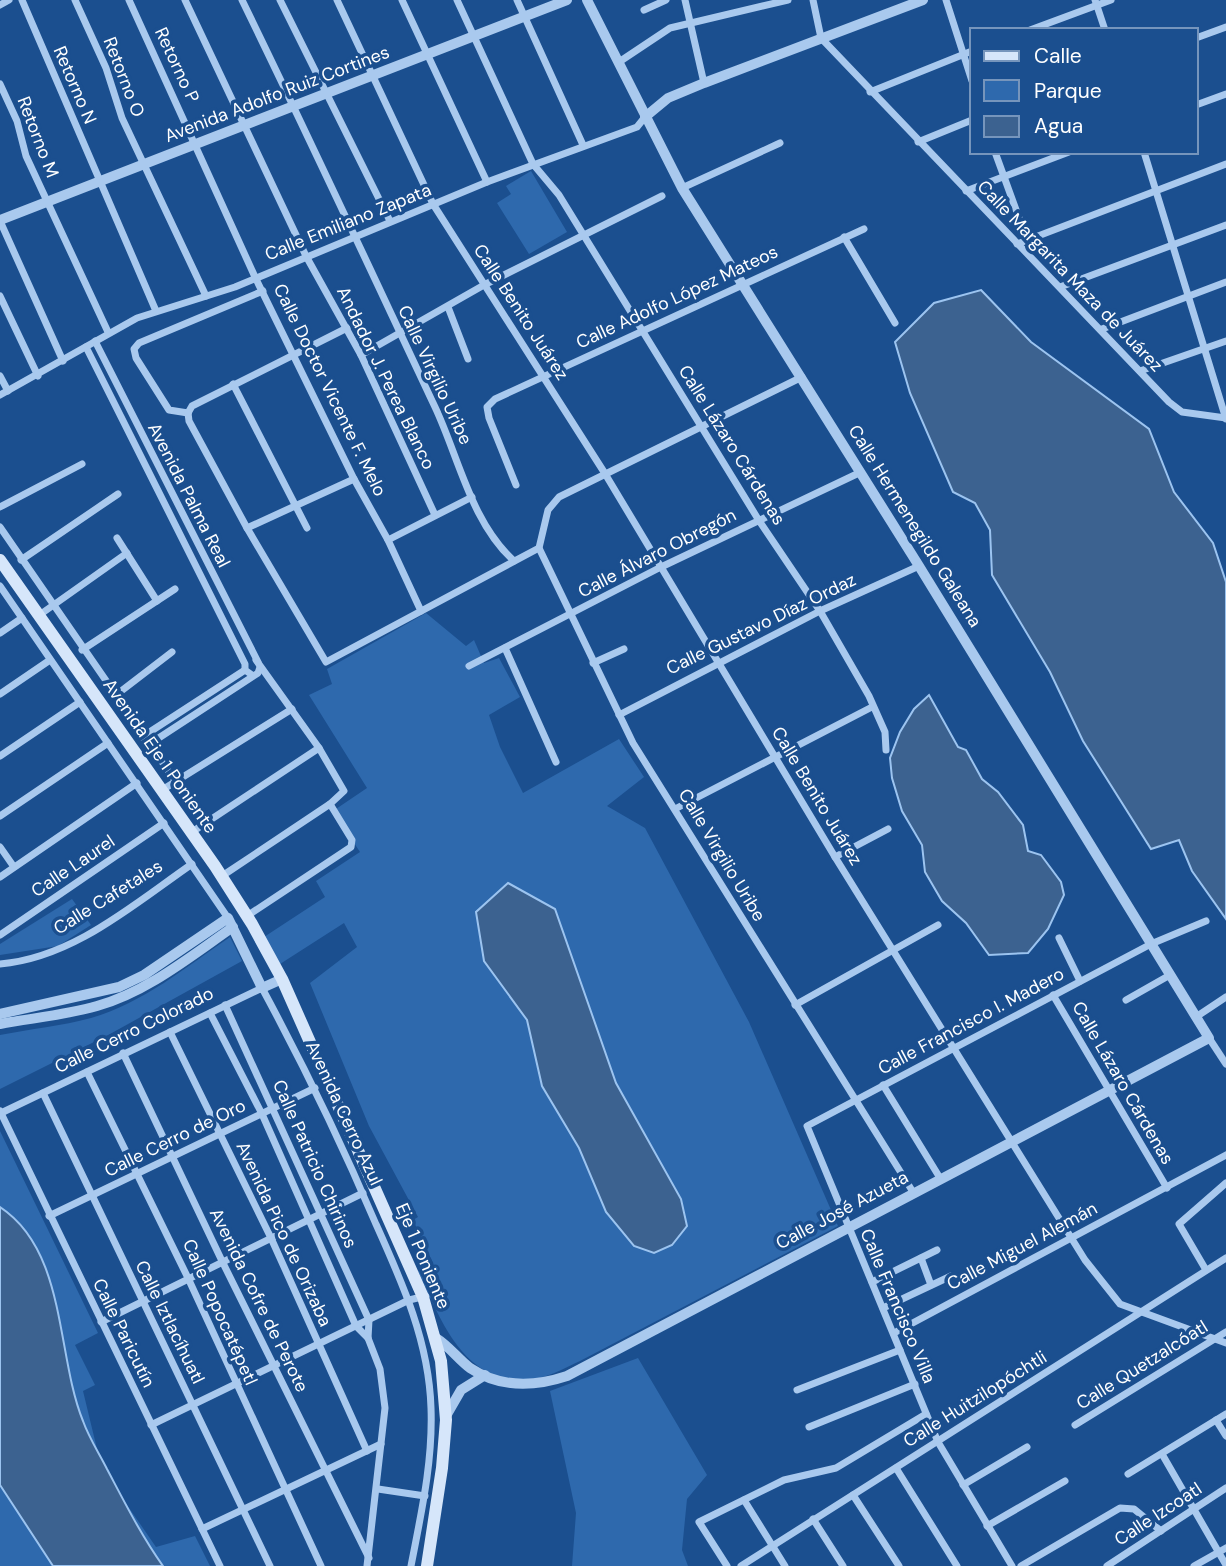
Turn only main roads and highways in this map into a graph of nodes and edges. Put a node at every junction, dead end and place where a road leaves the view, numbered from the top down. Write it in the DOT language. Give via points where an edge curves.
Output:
graph roads {
  1 [pos="0,560"];
  2 [pos="282,979"];
  3 [pos="427,1566"];
  1 -- 2 [label="main road, Avenida Eje 1 Poniente" via="222,876"];
  2 -- 3 [label="main road, Eje 1 Poniente" via="426,1296 444,1380 446,1416"];
}
